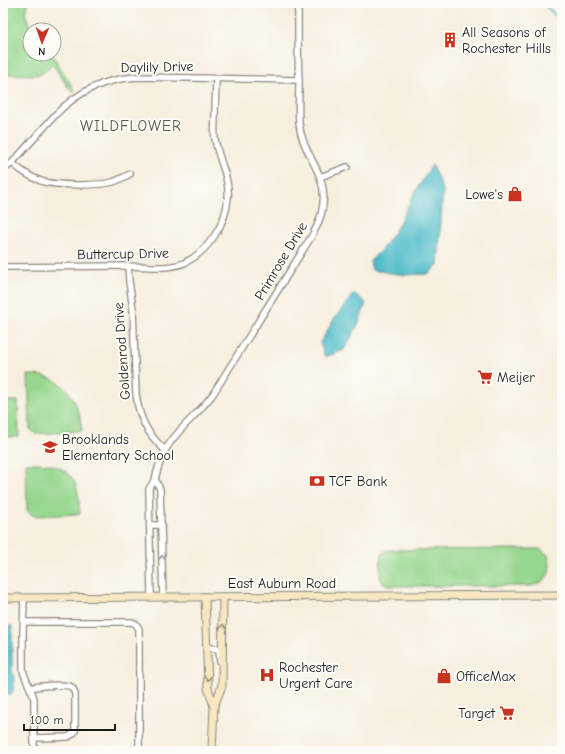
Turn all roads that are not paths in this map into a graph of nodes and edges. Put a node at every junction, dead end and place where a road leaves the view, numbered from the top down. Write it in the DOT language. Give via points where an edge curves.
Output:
graph roads {
  1 [pos="296,3"];
  2 [pos="560,3"];
  3 [pos="562,5"];
  4 [pos="216,79"];
  5 [pos="299,80"];
  6 [pos="12,163"];
  7 [pos="347,167"];
  8 [pos="3,170"];
  9 [pos="130,174"];
  10 [pos="320,178"];
  11 [pos="128,266"];
  12 [pos="3,267"];
  13 [pos="165,450"];
  14 [pos="155,479"];
  15 [pos="150,525"];
  16 [pos="162,525"];
  17 [pos="562,595"];
  18 [pos="151,597"];
  19 [pos="163,597"];
  20 [pos="205,597"];
  21 [pos="223,597"];
  22 [pos="3,598"];
  23 [pos="24,598"];
  24 [pos="24,622"];
  25 [pos="207,649"];
  26 [pos="222,669"];
  27 [pos="30,688"];
  28 [pos="214,706"];
  29 [pos="34,738"];
  30 [pos="34,751"];
  31 [pos="139,751"];
  32 [pos="212,751"];
  1 -- 5 [label="street, Primrose Drive"];
  2 -- 3 [label="street"];
  4 -- 5 [label="street, Daylily Drive"];
  4 -- 6 [label="street, Daylily Drive" via="129,78 97,85 64,106"];
  4 -- 11 [label="street, Buttercup Drive" via="215,138 229,188 227,210 221,223 204,250 186,262 166,267"];
  5 -- 10 [label="street, Primrose Drive" via="300,134"];
  6 -- 8 [label="street, Daylily Drive"];
  6 -- 9 [label="street" via="30,176 55,184 99,184 112,182"];
  7 -- 10 [label="street"];
  10 -- 13 [label="street, Primrose Drive" via="323,206 313,234 213,394"];
  11 -- 12 [label="street, Buttercup Drive"];
  11 -- 13 [label="street, Goldenrod Drive" via="138,408 149,432"];
  13 -- 14 [label="street, Primrose Drive"];
  14 -- 15 [label="street, Primrose Drive" via="149,489"];
  14 -- 16 [label="street" via="160,489"];
  15 -- 16 [label="street"];
  15 -- 18 [label="street, Primrose Drive"];
  19 -- 16 [label="street, one-way"];
  17 -- 21 [label="main road, East Auburn Road"];
  18 -- 19 [label="main road, East Auburn Road"];
  18 -- 23 [label="main road, East Auburn Road"];
  19 -- 20 [label="main road, East Auburn Road"];
  20 -- 21 [label="main road, East Auburn Road"];
  20 -- 25 [label="main road"];
  26 -- 21 [label="main road, one-way"];
  22 -- 23 [label="main road, East Auburn Road"];
  23 -- 24 [label="street"];
  24 -- 27 [label="street" via="23,670"];
  24 -- 31 [label="street" via="136,624 139,629"];
  25 -- 26 [label="street" via="218,649"];
  25 -- 28 [label="main road, one-way" via="208,688"];
  26 -- 28 [label="main road" via="222,686"];
  27 -- 29 [label="street" via="34,699"];
  27 -- 29 [label="street" via="69,686 75,694 73,734 68,737"];
  28 -- 32 [label="main road"];
  29 -- 30 [label="street"];
}
